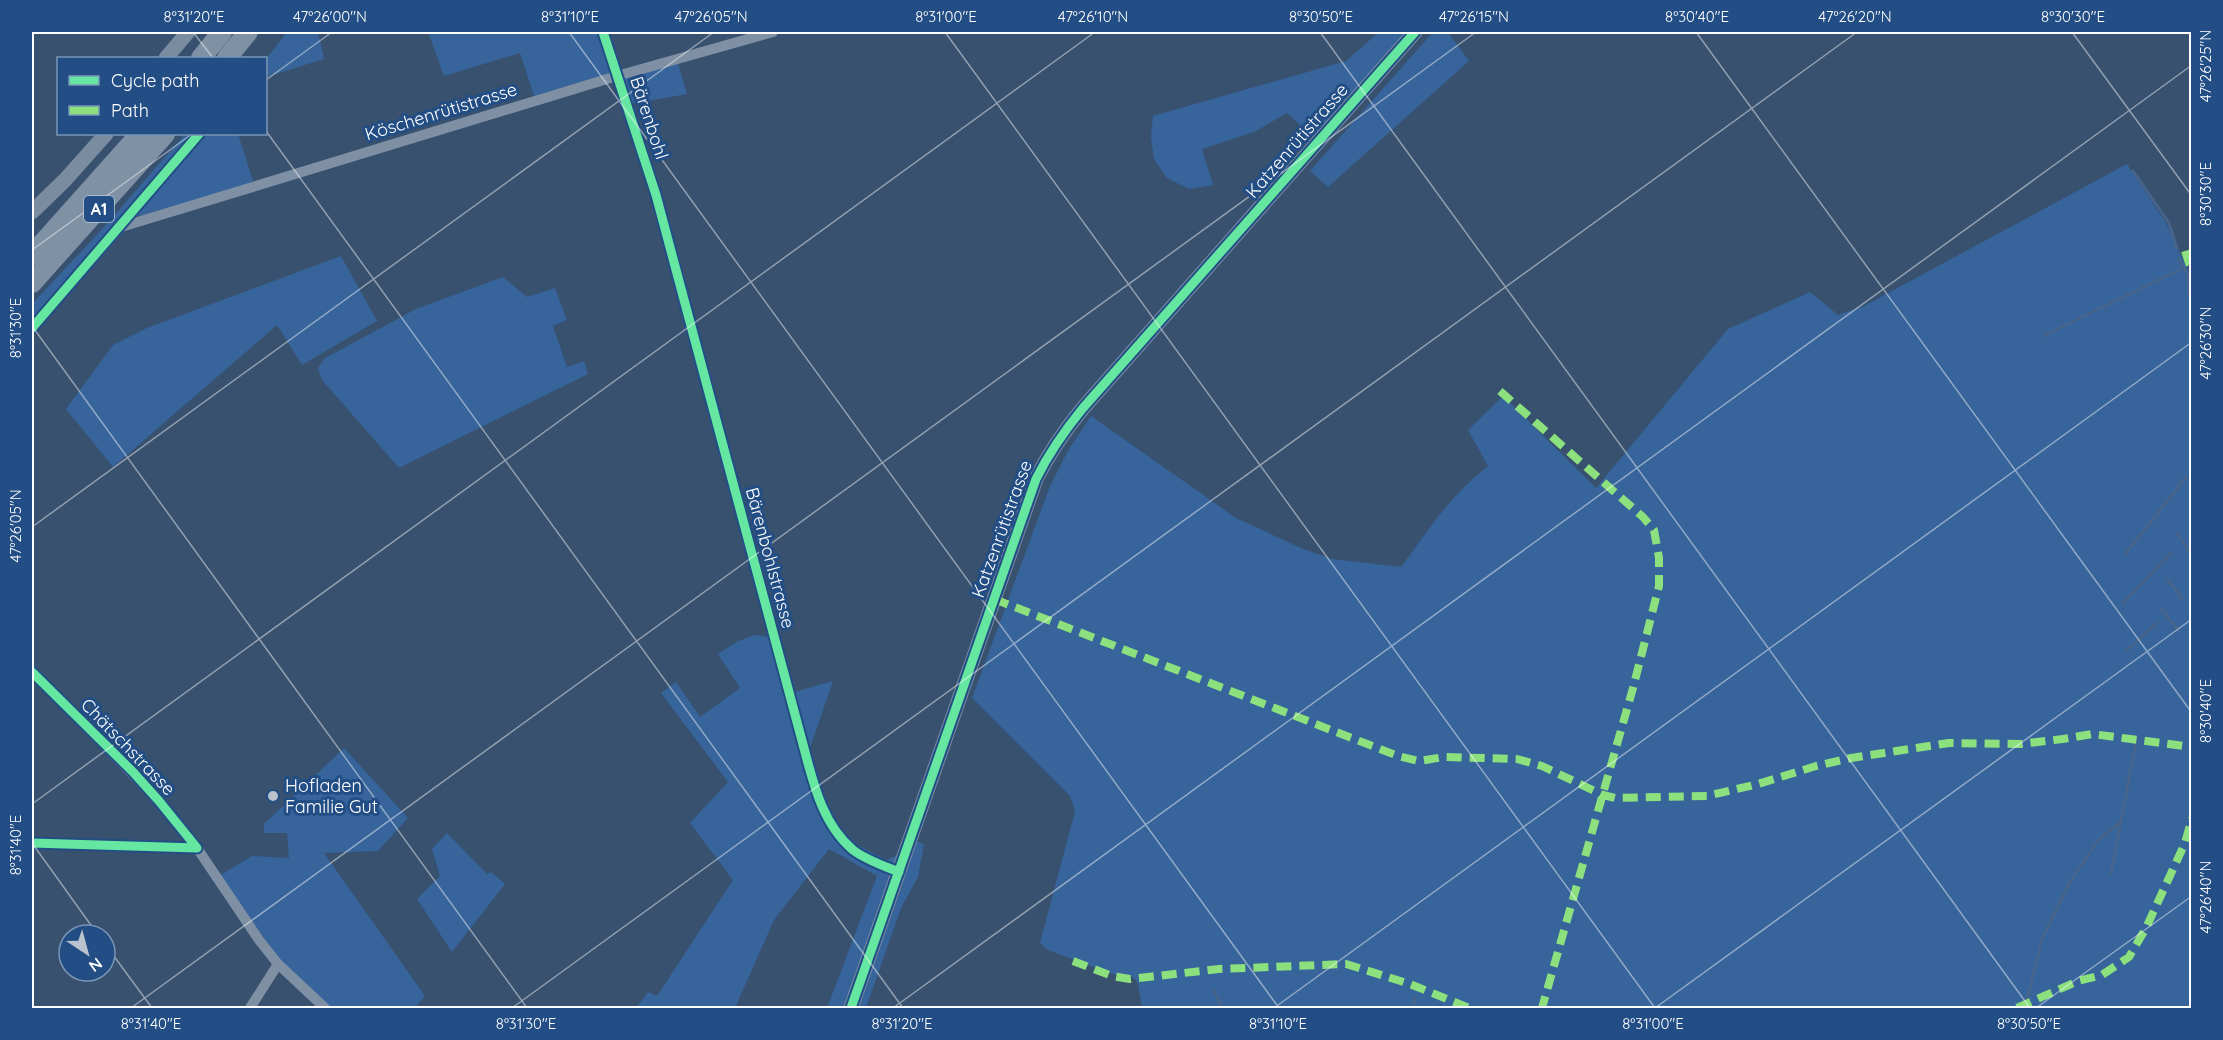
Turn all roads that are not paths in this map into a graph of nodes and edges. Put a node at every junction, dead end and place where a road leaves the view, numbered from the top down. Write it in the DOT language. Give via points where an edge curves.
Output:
graph roads {
  1 [pos="188,32"];
  2 [pos="222,32"];
  3 [pos="248,32"];
  4 [pos="603,32"];
  5 [pos="773,32"];
  6 [pos="1415,32"];
  7 [pos="167,57"];
  8 [pos="202,57"];
  9 [pos="228,57"];
  10 [pos="617,76"];
  11 [pos="105,135"];
  12 [pos="139,135"];
  13 [pos="164,135"];
  14 [pos="32,212"];
  15 [pos="661,215"];
  16 [pos="32,255"];
  17 [pos="32,284"];
  18 [pos="32,328"];
  19 [pos="32,672"];
  20 [pos="32,843"];
  21 [pos="197,848"];
  22 [pos="899,872"];
  23 [pos="279,964"];
  24 [pos="250,1008"];
  25 [pos="325,1008"];
  26 [pos="851,1008"];
  1 -- 7 [label="street"];
  2 -- 8 [label="highway"];
  3 -- 9 [label="highway"];
  4 -- 10 [label="street, Bärenbohl"];
  5 -- 10 [label="street, Köschenrütistrasse"];
  6 -- 22 [label="street, Katzenrütistrasse" via="1083,408 1045,460"];
  10 -- 15 [label="street, Bärenbohl"];
  10 -- 18 [label="street, Köschenrütistrasse" via="121,227"];
  11 -- 14 [label="street"];
  12 -- 16 [label="highway, A1"];
  13 -- 17 [label="highway, A1"];
  15 -- 22 [label="street, Bärenbohlstrasse" via="824,813 854,850"];
  19 -- 21 [label="street, Chätschstrasse" via="133,772"];
  20 -- 21 [label="street"];
  21 -- 23 [label="street, Chätschstrasse" via="241,916"];
  22 -- 26 [label="street, Katzenrütistrasse"];
  23 -- 24 [label="street"];
  23 -- 25 [label="street, Chätschstrasse"];
}
